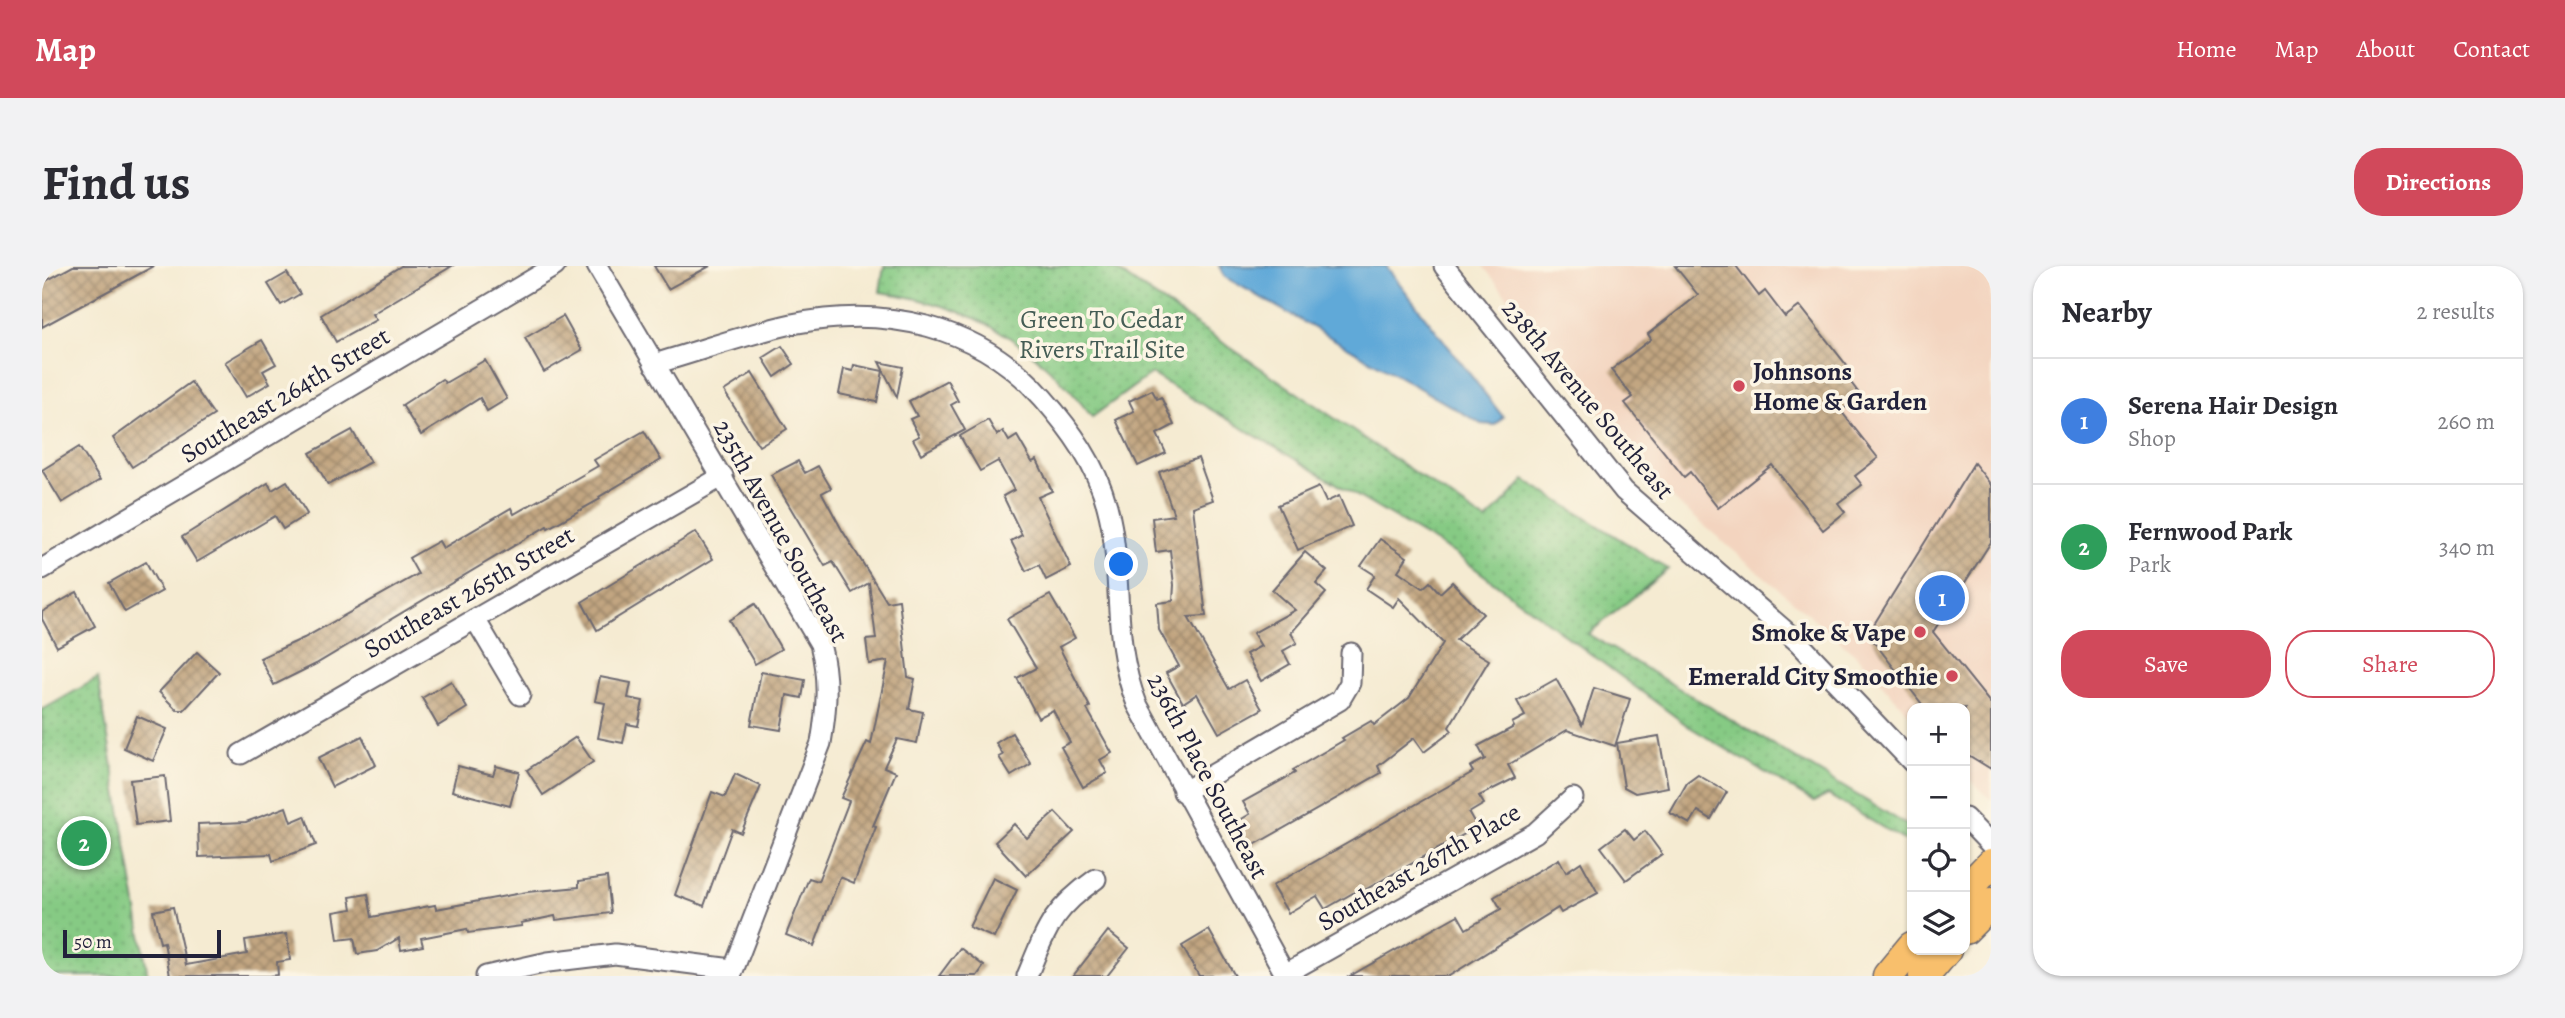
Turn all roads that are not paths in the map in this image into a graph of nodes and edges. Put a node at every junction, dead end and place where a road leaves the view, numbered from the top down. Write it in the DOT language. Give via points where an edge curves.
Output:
graph roads {
  1 [pos="555,266"];
  2 [pos="597,266"];
  3 [pos="1444,266"];
  4 [pos="654,364"];
  5 [pos="723,476"];
  6 [pos="42,569"];
  7 [pos="475,619"];
  8 [pos="1351,653"];
  9 [pos="520,695"];
  10 [pos="241,754"];
  11 [pos="1907,757"];
  12 [pos="1183,792"];
  13 [pos="1573,798"];
  14 [pos="1970,823"];
  15 [pos="1991,845"];
  16 [pos="1991,863"];
  17 [pos="1096,879"];
  18 [pos="1970,886"];
  19 [pos="1991,903"];
  20 [pos="1970,924"];
  21 [pos="1907,953"];
  22 [pos="1942,955"];
  23 [pos="732,973"];
  24 [pos="1285,975"];
  25 [pos="486,976"];
  26 [pos="1027,976"];
  27 [pos="1888,976"];
  28 [pos="1924,976"];
  1 -- 6 [label="street, Southeast 264th Street"];
  2 -- 4 [label="street, 235th Avenue Southeast"];
  3 -- 11 [label="street, 238th Avenue Southeast" via="1624,491 1798,642"];
  4 -- 5 [label="street, 235th Avenue Southeast"];
  4 -- 12 [label="street, 236th Place Southeast" via="792,324 854,317 899,318 969,342 1027,380 1075,436 1099,482 1114,534 1125,674"];
  5 -- 7 [label="street, Southeast 265th Street"];
  5 -- 23 [label="street, 235th Avenue Southeast" via="820,644 827,670 821,743"];
  7 -- 9 [label="street"];
  7 -- 10 [label="street, Southeast 265th Street"];
  8 -- 12 [label="street" via="1350,683 1340,700"];
  12 -- 24 [label="street, 236th Place Southeast"];
  13 -- 24 [label="street, Southeast 267th Place" via="1535,833"];
  14 -- 15 [label="street"];
  16 -- 18 [label="main road"];
  17 -- 26 [label="street" via="1072,895 1051,920"];
  19 -- 20 [label="main road"];
  21 -- 27 [label="main road"];
  22 -- 28 [label="main road"];
  23 -- 25 [label="street" via="615,954"];
}
